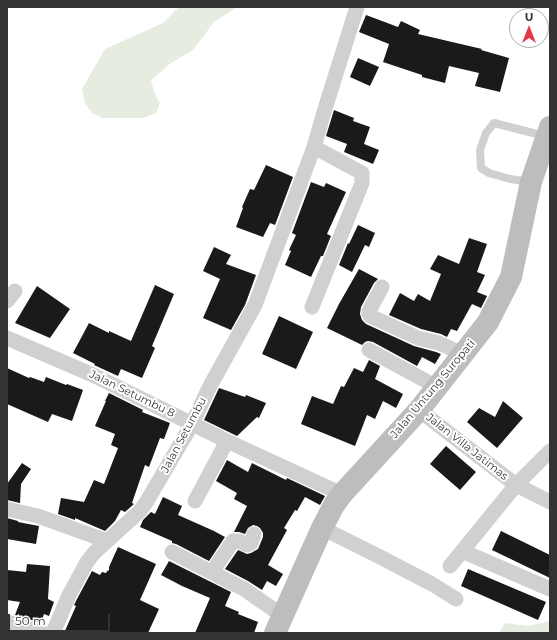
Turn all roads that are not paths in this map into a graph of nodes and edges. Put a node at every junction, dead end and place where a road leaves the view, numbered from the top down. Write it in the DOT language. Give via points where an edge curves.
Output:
graph roads {
  1 [pos="357,7"];
  2 [pos="548,132"];
  3 [pos="314,148"];
  4 [pos="532,182"];
  5 [pos="382,287"];
  6 [pos="312,307"];
  7 [pos="7,338"];
  8 [pos="369,350"];
  9 [pos="462,354"];
  10 [pos="437,387"];
  11 [pos="419,410"];
  12 [pos="192,424"];
  13 [pos="228,441"];
  14 [pos="550,451"];
  15 [pos="516,485"];
  16 [pos="342,494"];
  17 [pos="195,501"];
  18 [pos="550,502"];
  19 [pos="7,509"];
  20 [pos="322,528"];
  21 [pos="254,534"];
  22 [pos="107,541"];
  23 [pos="462,551"];
  24 [pos="172,552"];
  25 [pos="450,566"];
  26 [pos="212,572"];
  27 [pos="550,589"];
  28 [pos="456,599"];
  29 [pos="7,622"];
  30 [pos="279,625"];
  31 [pos="43,633"];
  32 [pos="53,633"];
  1 -- 3 [label="street, Jalan Setumbu"];
  2 -- 4 [label="main road, Jalan Untung Suropati"];
  2 -- 4 [label="lane" via="494,123 486,132 480,150 481,168 489,174"];
  3 -- 6 [label="street" via="362,173 362,183"];
  3 -- 12 [label="street, Jalan Setumbu" via="255,305"];
  4 -- 9 [label="main road, Jalan Untung Suropati" via="511,277 488,322"];
  5 -- 9 [label="street" via="369,311 370,316 418,338 439,343"];
  7 -- 12 [label="street, Jalan Setumbu 8" via="93,375"];
  8 -- 10 [label="street"];
  9 -- 10 [label="main road, Jalan Untung Suropati"];
  10 -- 11 [label="main road, Jalan Untung Suropati"];
  11 -- 15 [label="street, Jalan Villa Jatimas"];
  11 -- 16 [label="main road, Jalan Untung Suropati"];
  12 -- 13 [label="street, Jalan Setumbu 8"];
  12 -- 22 [label="street, Jalan Setumbu" via="140,511"];
  13 -- 16 [label="street, Jalan Setumbu 8"];
  13 -- 17 [label="street"];
  14 -- 15 [label="street, Jalan Villa Jatimas"];
  15 -- 18 [label="street, Jalan Villa Jatimas"];
  15 -- 23 [label="street, Jalan Villa Jatimas"];
  16 -- 20 [label="main road, Jalan Untung Suropati"];
  19 -- 22 [label="street" via="38,516"];
  20 -- 28 [label="street" via="432,584"];
  20 -- 30 [label="main road, Jalan Untung Suropati"];
  21 -- 26 [label="street" via="251,543 247,545 233,541"];
  22 -- 32 [label="street, Jalan Setumbu" via="87,562"];
  23 -- 25 [label="street, Jalan Villa Jatimas"];
  23 -- 27 [label="street"];
  24 -- 26 [label="street"];
  26 -- 30 [label="street" via="244,589"];
  29 -- 31 [label="street"];
}
